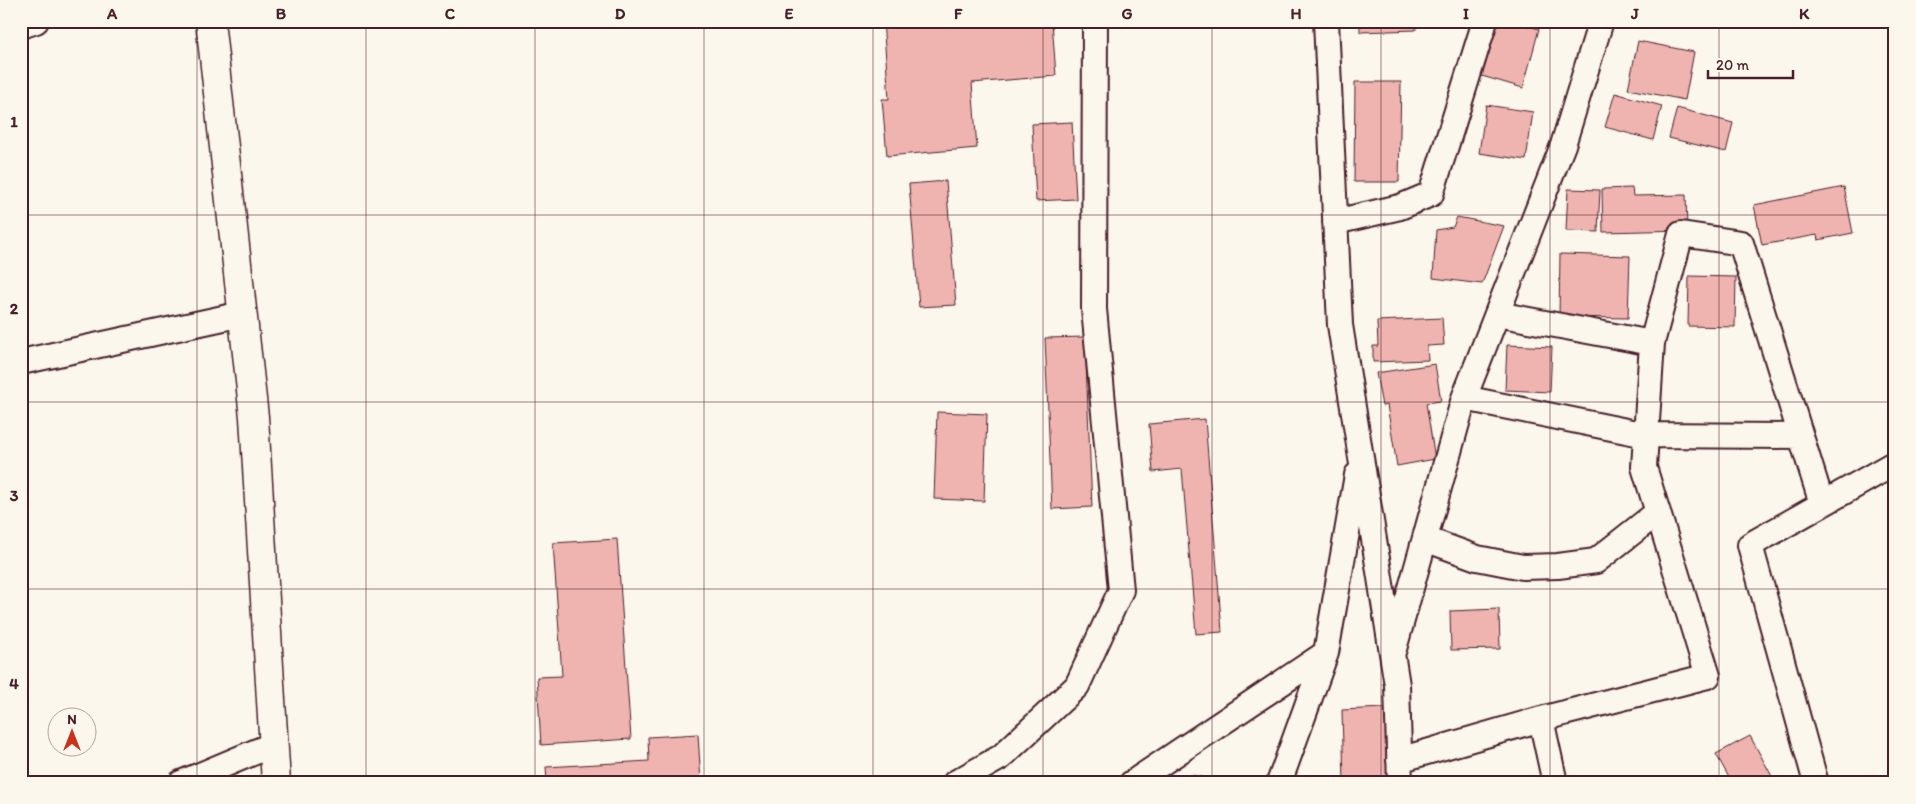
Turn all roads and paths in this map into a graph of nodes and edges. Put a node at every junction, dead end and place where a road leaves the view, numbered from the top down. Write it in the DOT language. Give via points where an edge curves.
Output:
graph roads {
  1 [pos="36,21"];
  2 [pos="210,21"];
  3 [pos="1095,21"];
  4 [pos="1326,21"];
  5 [pos="1485,21"];
  6 [pos="21,26"];
  7 [pos="1603,26"];
  8 [pos="1335,222"];
  9 [pos="242,314"];
  10 [pos="1497,314"];
  11 [pos="1652,343"];
  12 [pos="21,362"];
  13 [pos="1464,398"];
  14 [pos="1646,434"];
  15 [pos="1800,436"];
  16 [pos="1360,456"];
  17 [pos="1895,463"];
  18 [pos="1822,504"];
  19 [pos="1658,512"];
  20 [pos="1424,539"];
  21 [pos="1326,653"];
  22 [pos="1392,656"];
  23 [pos="1541,719"];
  24 [pos="274,744"];
  25 [pos="1399,771"];
  26 [pos="181,783"];
  27 [pos="276,783"];
  28 [pos="955,783"];
  29 [pos="1132,783"];
  30 [pos="1279,783"];
  31 [pos="1555,783"];
  32 [pos="1816,783"];
  1 -- 6 [label="street"];
  2 -- 9 [label="street"];
  3 -- 28 [label="street" via="1094,309 1121,590 1077,686 1001,757"];
  4 -- 8 [label="street"];
  5 -- 8 [label="street" via="1431,194 1400,207"];
  7 -- 10 [label="street" via="1563,145"];
  8 -- 16 [label="street" via="1340,325"];
  9 -- 12 [label="street"];
  9 -- 24 [label="street" via="254,417"];
  10 -- 11 [label="street"];
  10 -- 13 [label="street"];
  11 -- 14 [label="street"];
  11 -- 15 [label="street" via="1681,234 1741,244"];
  13 -- 14 [label="street"];
  13 -- 20 [label="street"];
  14 -- 15 [label="street"];
  14 -- 19 [label="street" via="1644,466"];
  15 -- 18 [label="street"];
  16 -- 21 [label="street"];
  16 -- 22 [label="street"];
  17 -- 18 [label="street"];
  18 -- 32 [label="street" via="1750,545"];
  19 -- 20 [label="street" via="1596,561 1558,566 1523,567 1478,558"];
  19 -- 23 [label="street" via="1708,676"];
  20 -- 22 [label="street"];
  21 -- 29 [label="street"];
  21 -- 30 [label="street"];
  22 -- 25 [label="street" via="1397,685"];
  23 -- 25 [label="street"];
  23 -- 31 [label="street"];
  24 -- 26 [label="street"];
  24 -- 27 [label="street"];
}
